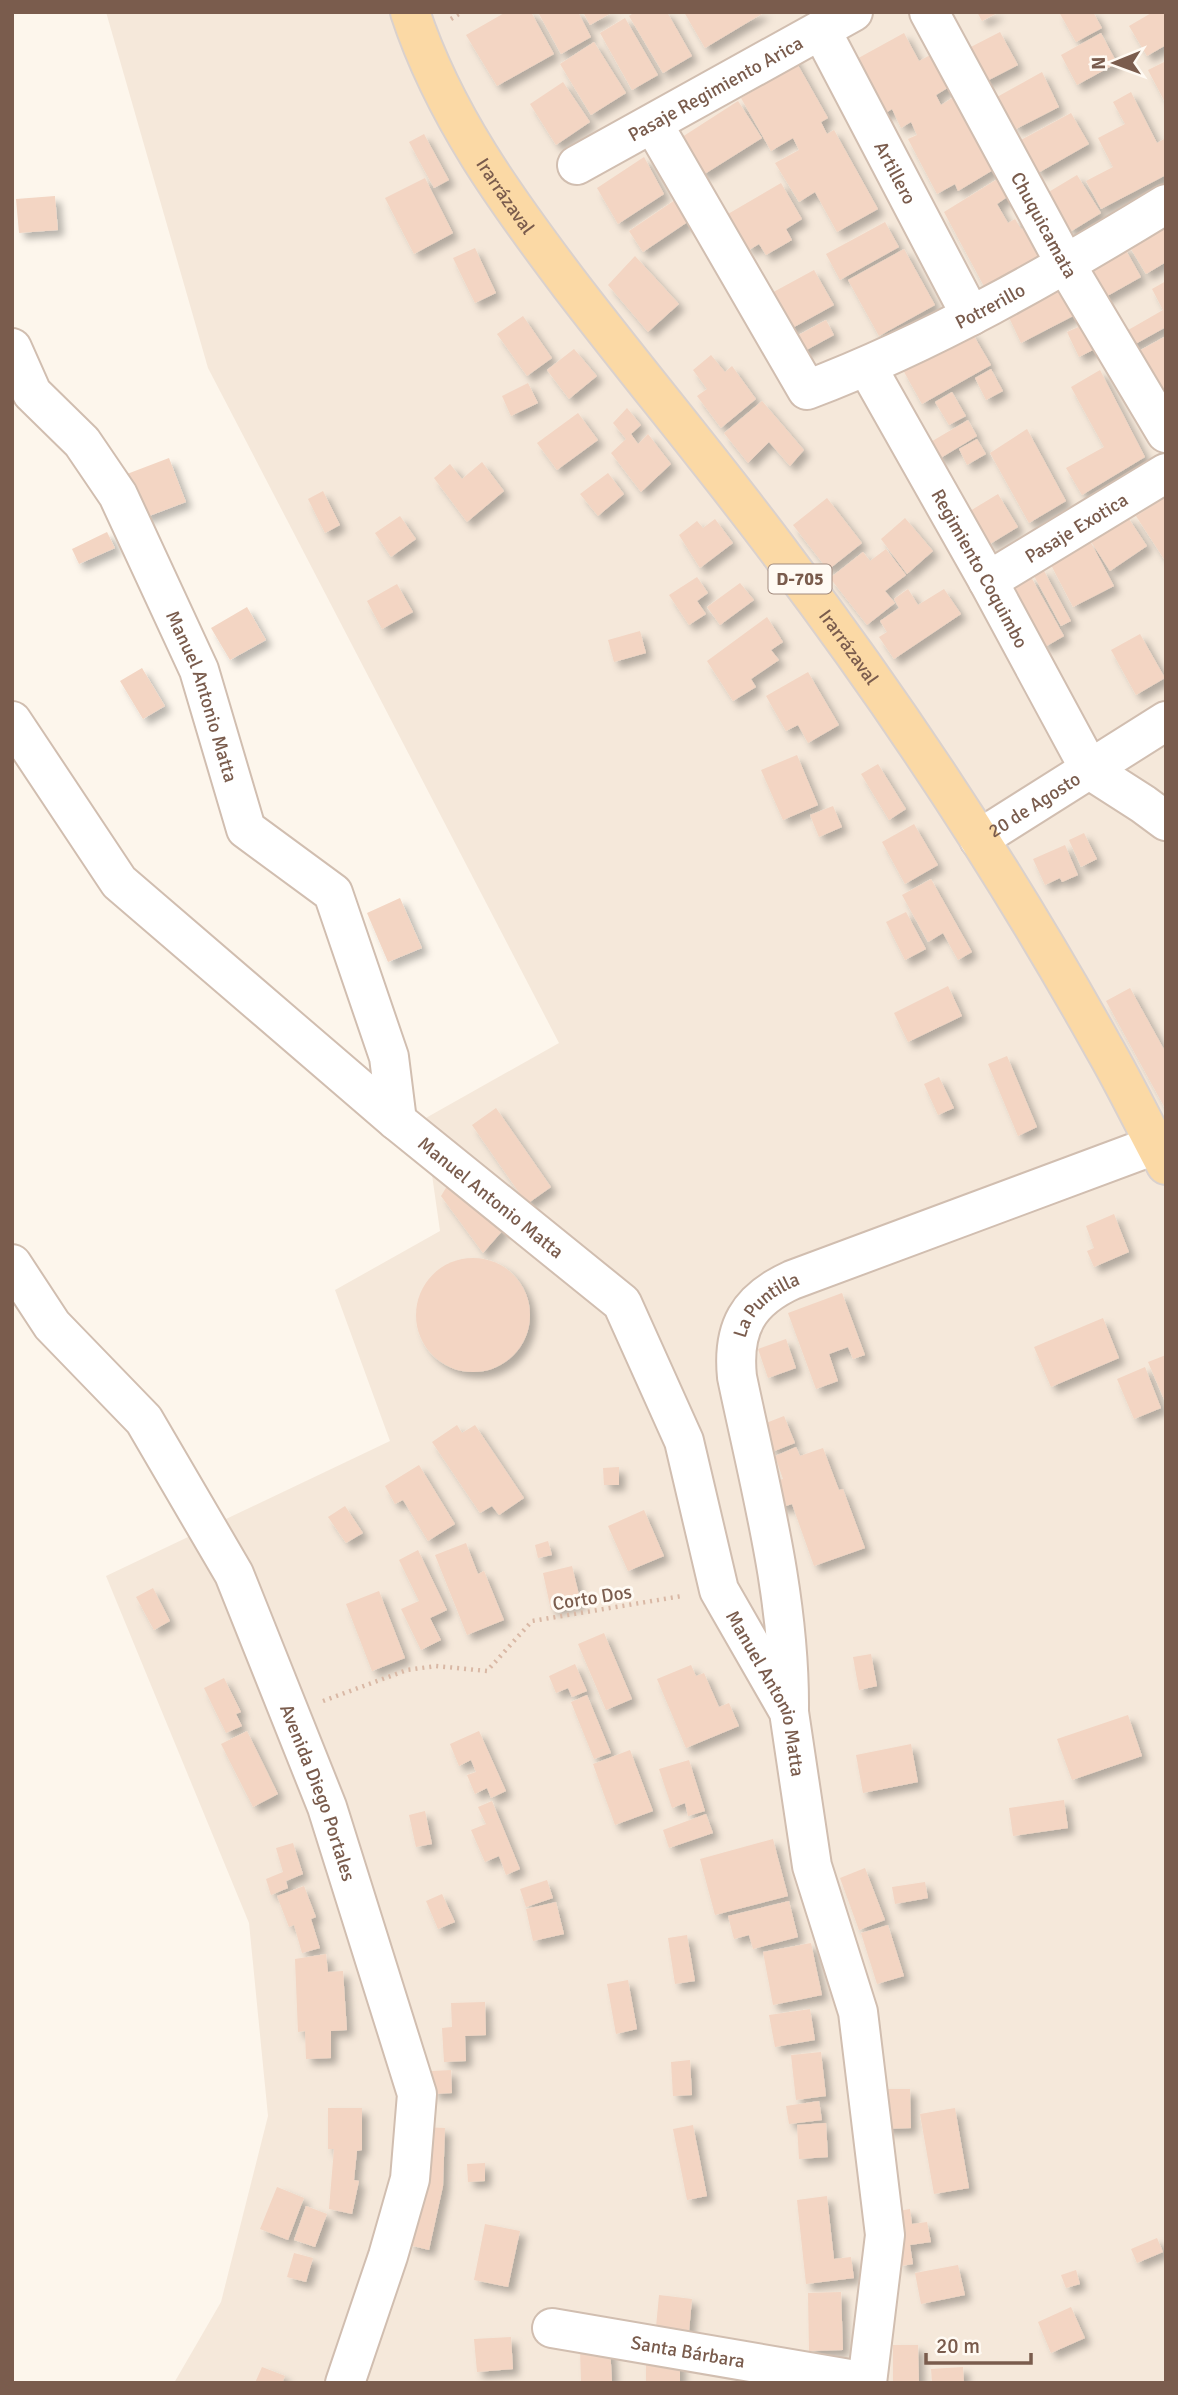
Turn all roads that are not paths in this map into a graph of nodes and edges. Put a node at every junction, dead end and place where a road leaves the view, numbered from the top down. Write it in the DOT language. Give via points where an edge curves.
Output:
graph roads {
  1 [pos="410,12"];
  2 [pos="929,12"];
  3 [pos="837,21"];
  4 [pos="653,124"];
  5 [pos="577,166"];
  6 [pos="1166,204"];
  7 [pos="1066,265"];
  8 [pos="971,316"];
  9 [pos="12,348"];
  10 [pos="867,367"];
  11 [pos="1166,433"];
  12 [pos="1166,473"];
  13 [pos="988,581"];
  14 [pos="12,721"];
  15 [pos="1166,721"];
  16 [pos="1090,771"];
  17 [pos="1166,821"];
  18 [pos="979,839"];
  19 [pos="397,1121"];
  20 [pos="1160,1155"];
  21 [pos="12,1264"];
  22 [pos="789,1712"];
  23 [pos="552,2328"];
  24 [pos="867,2382"];
  25 [pos="345,2383"];
  1 -- 18 [label="main road, Irarrázaval / D-705" via="440,87 487,171 623,354 788,563 908,729"];
  2 -- 7 [label="street, Chuquicamata"];
  3 -- 4 [label="street, Pasaje Regimiento Arica"];
  3 -- 8 [label="street, Artillero"];
  4 -- 5 [label="street, Pasaje Regimiento Arica"];
  4 -- 10 [label="street, Potrerillo" via="807,390"];
  6 -- 7 [label="street, Potrerillo"];
  7 -- 8 [label="street, Potrerillo"];
  7 -- 11 [label="street, Chuquicamata"];
  8 -- 10 [label="street, Potrerillo"];
  9 -- 19 [label="street, Manuel Antonio Matta" via="32,393 82,442 118,495 199,670 246,829 333,893 389,1057"];
  10 -- 13 [label="street, Regimiento Coquimbo"];
  12 -- 13 [label="street, Pasaje Exotica"];
  13 -- 16 [label="street, Regimiento Coquimbo"];
  14 -- 19 [label="street, Manuel Antonio Matta" via="119,882"];
  15 -- 16 [label="street, 20 de Agosto"];
  16 -- 17 [label="street, 20 de Agosto"];
  16 -- 18 [label="street, 20 de Agosto"];
  18 -- 20 [label="main road, Irarrázaval / D-705" via="1106,1051"];
  19 -- 22 [label="street, Manuel Antonio Matta" via="622,1303 684,1441 719,1590"];
  20 -- 22 [label="street, La Puntilla" via="792,1280 773,1288 744,1318 737,1337 737,1377 780,1581"];
  21 -- 25 [label="street, Avenida Diego Portales" via="52,1325 144,1420 234,1574 327,1807 417,2094 410,2179"];
  22 -- 24 [label="street, Manuel Antonio Matta" via="812,1866 858,2012 886,2235"];
  23 -- 24 [label="street, Santa Bárbara"];
}
